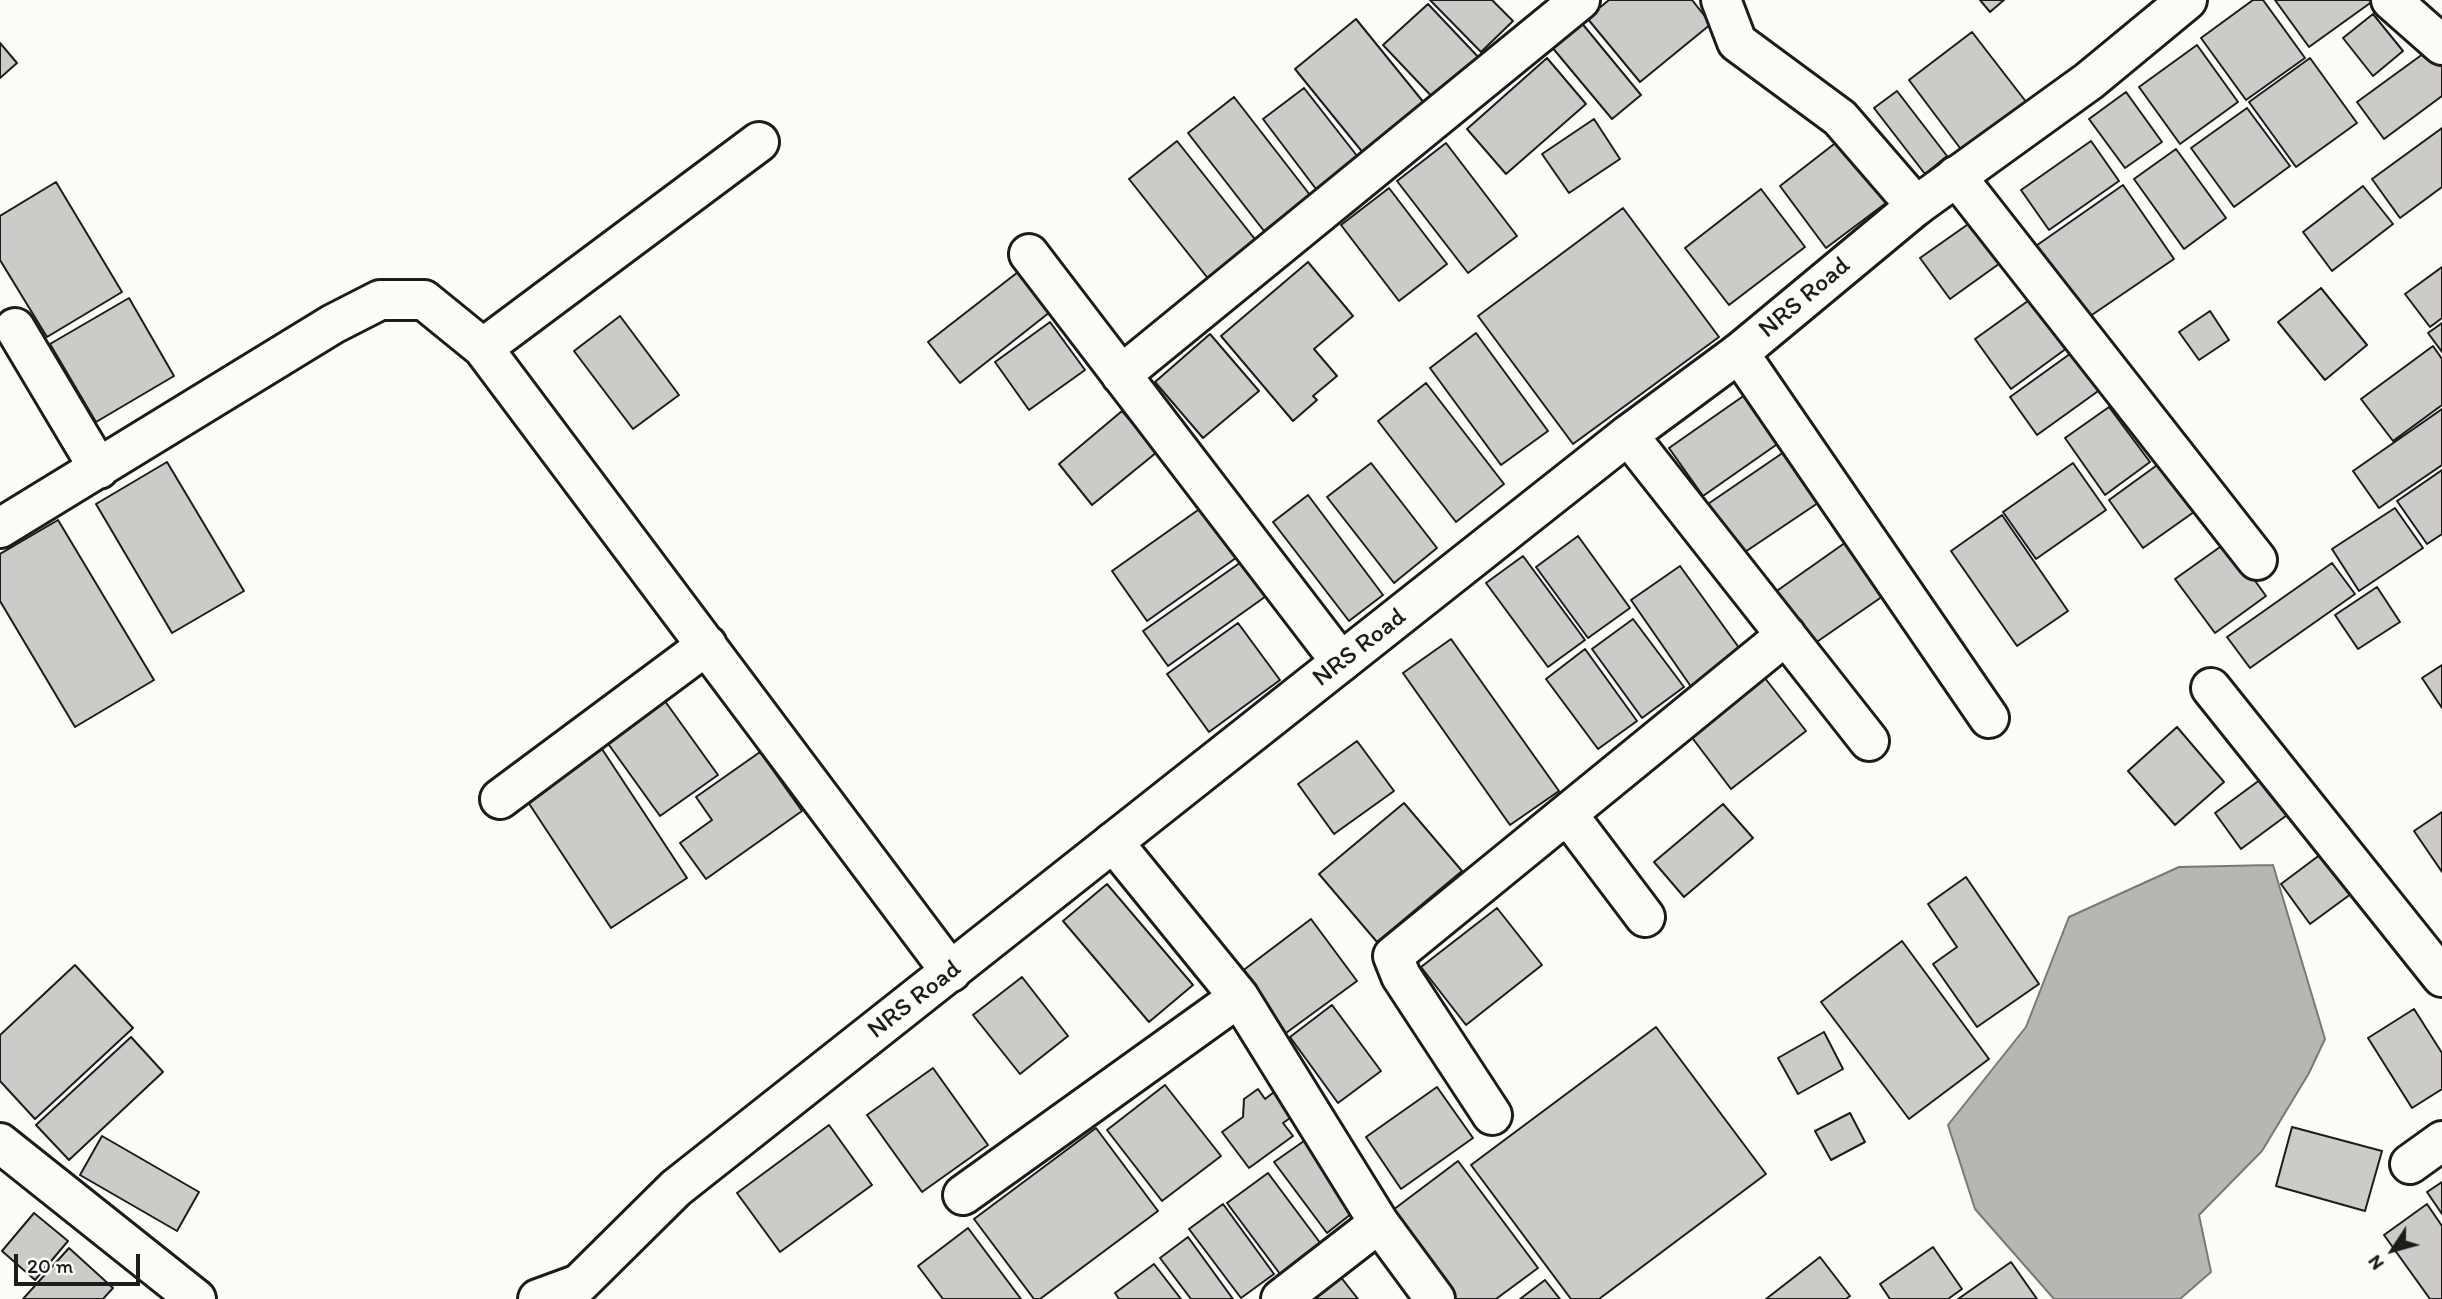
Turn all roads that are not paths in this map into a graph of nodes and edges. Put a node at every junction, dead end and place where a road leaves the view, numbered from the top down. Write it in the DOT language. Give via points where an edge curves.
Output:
graph roads {
  1 [pos="1580,0"];
  2 [pos="1721,0"];
  3 [pos="2187,0"];
  4 [pos="2390,0"];
  5 [pos="2442,45"];
  6 [pos="760,142"];
  7 [pos="1956,176"];
  8 [pos="1916,206"];
  9 [pos="1029,254"];
  10 [pos="15,328"];
  11 [pos="483,348"];
  12 [pos="1739,353"];
  13 [pos="1121,375"];
  14 [pos="1628,435"];
  15 [pos="99,469"];
  16 [pos="0,528"];
  17 [pos="2257,560"];
  18 [pos="1786,635"];
  19 [pos="707,645"];
  20 [pos="1341,662"];
  21 [pos="2211,688"];
  22 [pos="1989,718"];
  23 [pos="1869,741"];
  24 [pos="500,799"];
  25 [pos="1567,815"];
  26 [pos="1113,842"];
  27 [pos="1645,917"];
  28 [pos="951,972"];
  29 [pos="2442,977"];
  30 [pos="1239,996"];
  31 [pos="1492,1115"];
  32 [pos="2442,1141"];
  33 [pos="0,1143"];
  34 [pos="2410,1164"];
  35 [pos="963,1195"];
  36 [pos="1379,1223"];
  37 [pos="553,1297"];
  38 [pos="196,1299"];
  39 [pos="1281,1299"];
  40 [pos="1435,1299"];
  1 -- 13 [label="street"];
  2 -- 8 [label="street" via="1737,42 1840,118"];
  3 -- 7 [label="street, NRS Road" via="2089,81"];
  4 -- 5 [label="street"];
  6 -- 11 [label="street"];
  7 -- 8 [label="street, NRS Road"];
  7 -- 17 [label="street"];
  8 -- 12 [label="street, NRS Road"];
  9 -- 13 [label="street"];
  10 -- 15 [label="street"];
  11 -- 15 [label="street" via="424,300 380,299"];
  11 -- 19 [label="street"];
  12 -- 14 [label="street, NRS Road"];
  12 -- 22 [label="street"];
  13 -- 20 [label="street"];
  14 -- 18 [label="street"];
  14 -- 20 [label="street, NRS Road"];
  15 -- 16 [label="street"];
  18 -- 23 [label="street"];
  18 -- 25 [label="street"];
  19 -- 24 [label="street"];
  19 -- 28 [label="street"];
  20 -- 26 [label="street, NRS Road"];
  21 -- 29 [label="street"];
  25 -- 27 [label="street"];
  25 -- 31 [label="street" via="1393,956 1401,976"];
  26 -- 28 [label="street, NRS Road"];
  26 -- 30 [label="street"];
  28 -- 37 [label="street, NRS Road" via="676,1188 579,1284"];
  30 -- 35 [label="street"];
  30 -- 36 [label="street"];
  32 -- 34 [label="street"];
  33 -- 38 [label="street"];
  36 -- 39 [label="street"];
  36 -- 40 [label="street"];
}
